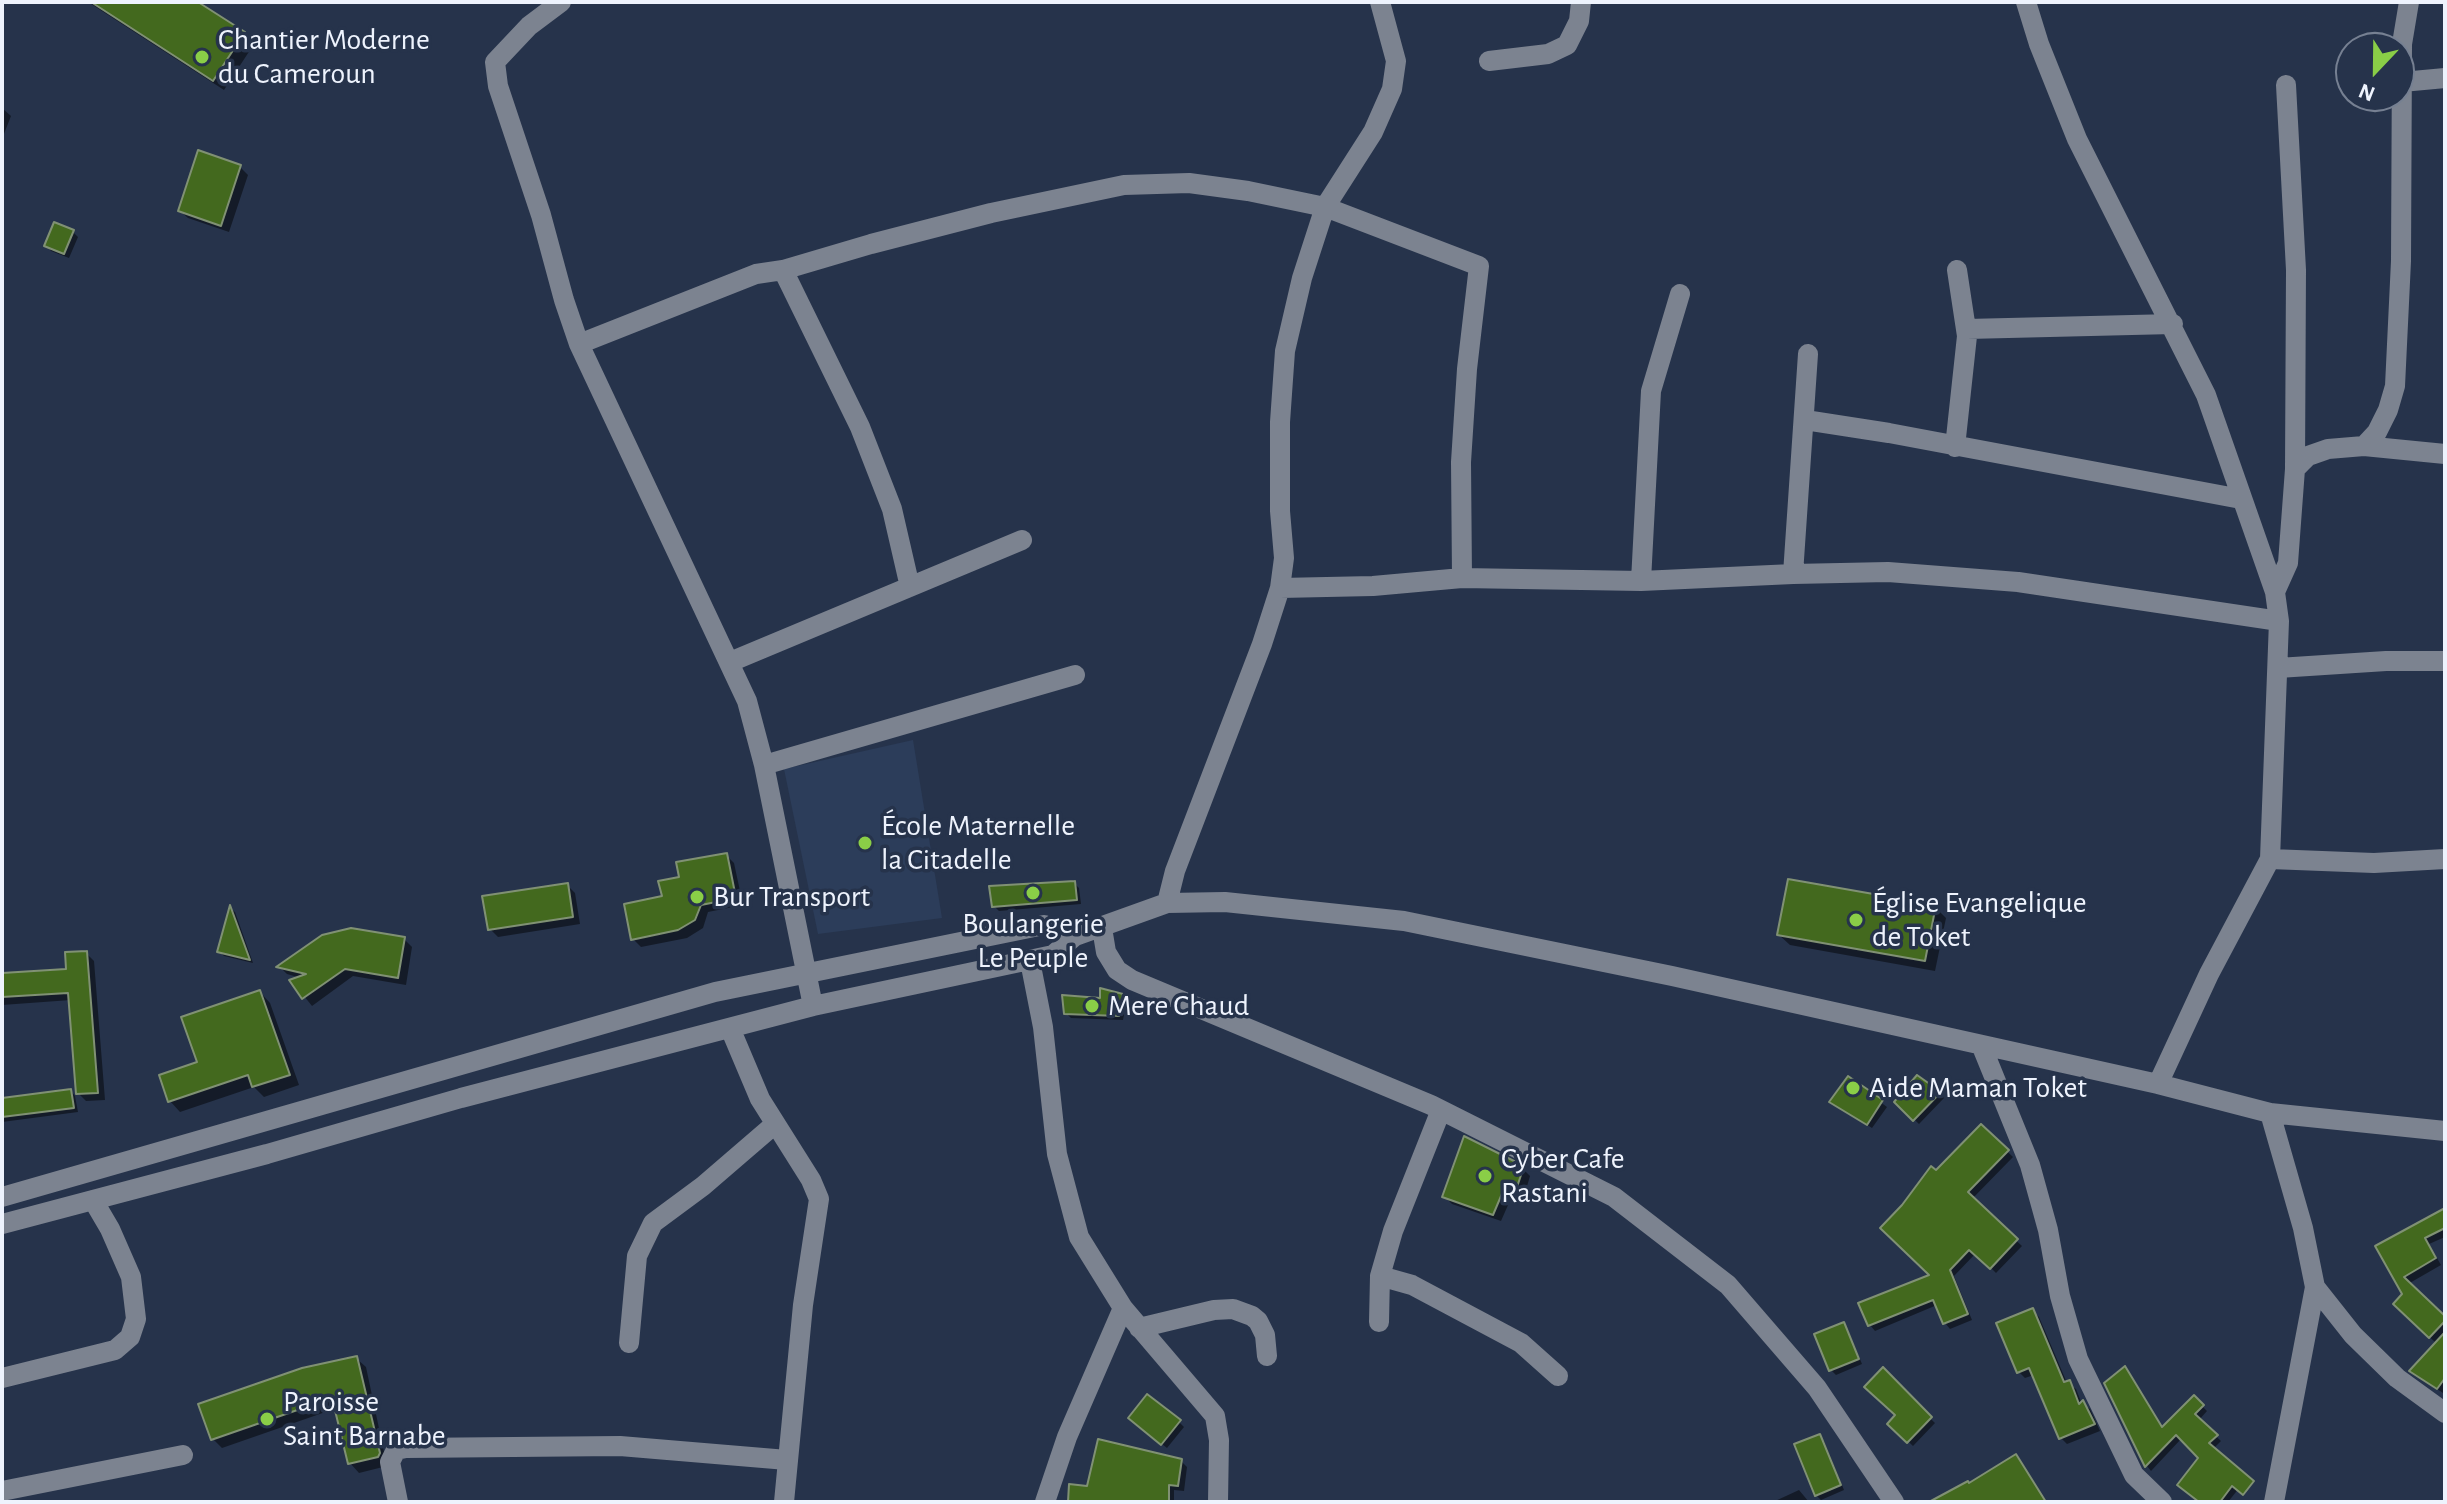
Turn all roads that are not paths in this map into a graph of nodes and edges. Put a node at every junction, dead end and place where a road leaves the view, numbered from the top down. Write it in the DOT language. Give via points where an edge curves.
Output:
graph roads {
  1 [pos="561,2"];
  2 [pos="1380,2"];
  3 [pos="1581,2"];
  4 [pos="2026,2"];
  5 [pos="2409,2"];
  6 [pos="2404,32"];
  7 [pos="1489,61"];
  8 [pos="2445,78"];
  9 [pos="2415,81"];
  10 [pos="2286,85"];
  11 [pos="2402,112"];
  12 [pos="1325,207"];
  13 [pos="783,270"];
  14 [pos="1957,270"];
  15 [pos="1680,294"];
  16 [pos="2173,324"];
  17 [pos="1967,329"];
  18 [pos="579,344"];
  19 [pos="1808,354"];
  20 [pos="1805,420"];
  21 [pos="2364,446"];
  22 [pos="1955,447"];
  23 [pos="2445,454"];
  24 [pos="2295,469"];
  25 [pos="2241,499"];
  26 [pos="1022,540"];
  27 [pos="1793,574"];
  28 [pos="1462,578"];
  29 [pos="1641,581"];
  30 [pos="910,587"];
  31 [pos="1280,588"];
  32 [pos="2275,592"];
  33 [pos="2279,621"];
  34 [pos="2445,661"];
  35 [pos="730,662"];
  36 [pos="2278,668"];
  37 [pos="1075,675"];
  38 [pos="764,765"];
  39 [pos="2270,859"];
  40 [pos="2445,859"];
  41 [pos="1167,903"];
  42 [pos="1102,928"];
  43 [pos="1075,936"];
  44 [pos="1030,961"];
  45 [pos="806,975"];
  46 [pos="813,1006"];
  47 [pos="730,1028"];
  48 [pos="1982,1047"];
  49 [pos="2158,1084"];
  50 [pos="1441,1110"];
  51 [pos="2270,1113"];
  52 [pos="775,1124"];
  53 [pos="2445,1131"];
  54 [pos="2,1197"];
  55 [pos="93,1200"];
  56 [pos="2,1224"];
  57 [pos="1380,1276"];
  58 [pos="2315,1287"];
  59 [pos="1123,1308"];
  60 [pos="1379,1322"];
  61 [pos="1139,1328"];
  62 [pos="629,1343"];
  63 [pos="1267,1356"];
  64 [pos="1558,1376"];
  65 [pos="2,1378"];
  66 [pos="2445,1413"];
  67 [pos="183,1455"];
  68 [pos="787,1460"];
  69 [pos="2,1491"];
  70 [pos="398,1502"];
  71 [pos="784,1502"];
  72 [pos="1045,1502"];
  73 [pos="1218,1502"];
  74 [pos="1894,1502"];
  75 [pos="2162,1502"];
  76 [pos="2274,1502"];
  1 -- 18 [label="street" via="495,62"];
  2 -- 12 [label="street" via="1396,61 1392,89 1373,132"];
  3 -- 7 [label="street" via="1567,45 1548,54"];
  4 -- 16 [label="street" via="2077,139"];
  5 -- 6 [label="street"];
  8 -- 9 [label="street"];
  10 -- 24 [label="street" via="2296,270"];
  11 -- 21 [label="street" via="2395,386 2377,432"];
  12 -- 13 [label="street" via="1189,183 1124,185 976,217"];
  12 -- 28 [label="street" via="1479,266 1461,462"];
  12 -- 31 [label="street" via="1285,351"];
  13 -- 18 [label="street" via="756,274"];
  13 -- 30 [label="street" via="860,427 892,509"];
  14 -- 17 [label="street"];
  15 -- 29 [label="street" via="1651,391"];
  16 -- 17 [label="street"];
  16 -- 25 [label="street" via="2206,395"];
  17 -- 22 [label="street"];
  18 -- 35 [label="street"];
  19 -- 20 [label="street"];
  20 -- 22 [label="street"];
  20 -- 27 [label="street"];
  21 -- 23 [label="street"];
  21 -- 24 [label="street" via="2328,449 2308,456"];
  22 -- 25 [label="street"];
  24 -- 32 [label="street" via="2288,563"];
  25 -- 32 [label="street"];
  26 -- 30 [label="street"];
  27 -- 29 [label="street"];
  27 -- 33 [label="street" via="1888,572 2018,582"];
  28 -- 29 [label="street"];
  28 -- 31 [label="street"];
  30 -- 35 [label="street"];
  31 -- 41 [label="street"];
  32 -- 33 [label="street"];
  33 -- 36 [label="street"];
  34 -- 36 [label="street"];
  35 -- 38 [label="street"];
  36 -- 39 [label="street"];
  37 -- 38 [label="street"];
  38 -- 45 [label="street"];
  39 -- 40 [label="street"];
  39 -- 49 [label="street"];
  41 -- 42 [label="street"];
  41 -- 48 [label="street" via="1225,902 1404,921"];
  42 -- 43 [label="street"];
  42 -- 50 [label="street" via="1106,952 1117,970 1132,980"];
  43 -- 44 [label="street" via="1053,955"];
  43 -- 45 [label="street" via="1044,925"];
  44 -- 46 [label="street"];
  44 -- 59 [label="street" via="1057,1154 1079,1237"];
  45 -- 46 [label="street"];
  45 -- 54 [label="street" via="715,992 597,1024"];
  46 -- 47 [label="street"];
  47 -- 52 [label="street"];
  47 -- 55 [label="street"];
  48 -- 49 [label="street"];
  48 -- 75 [label="street" via="2030,1165 2078,1359 2134,1475"];
  49 -- 51 [label="street"];
  50 -- 57 [label="street"];
  50 -- 74 [label="street" via="1614,1197 1728,1285 1817,1388"];
  51 -- 53 [label="street"];
  51 -- 58 [label="street"];
  52 -- 62 [label="street" via="653,1223 637,1256"];
  52 -- 68 [label="street" via="819,1199"];
  55 -- 56 [label="street"];
  55 -- 65 [label="street" via="131,1277 136,1319 130,1337 115,1350"];
  57 -- 60 [label="street"];
  57 -- 64 [label="street" via="1412,1285 1521,1343"];
  58 -- 66 [label="street" via="2397,1378"];
  58 -- 76 [label="street"];
  59 -- 61 [label="street"];
  59 -- 72 [label="street"];
  61 -- 63 [label="street" via="1233,1309 1258,1321"];
  61 -- 73 [label="street" via="1215,1416"];
  67 -- 69 [label="street"];
  68 -- 70 [label="street" via="620,1446 406,1448 396,1450 390,1462"];
  68 -- 71 [label="street"];
}
